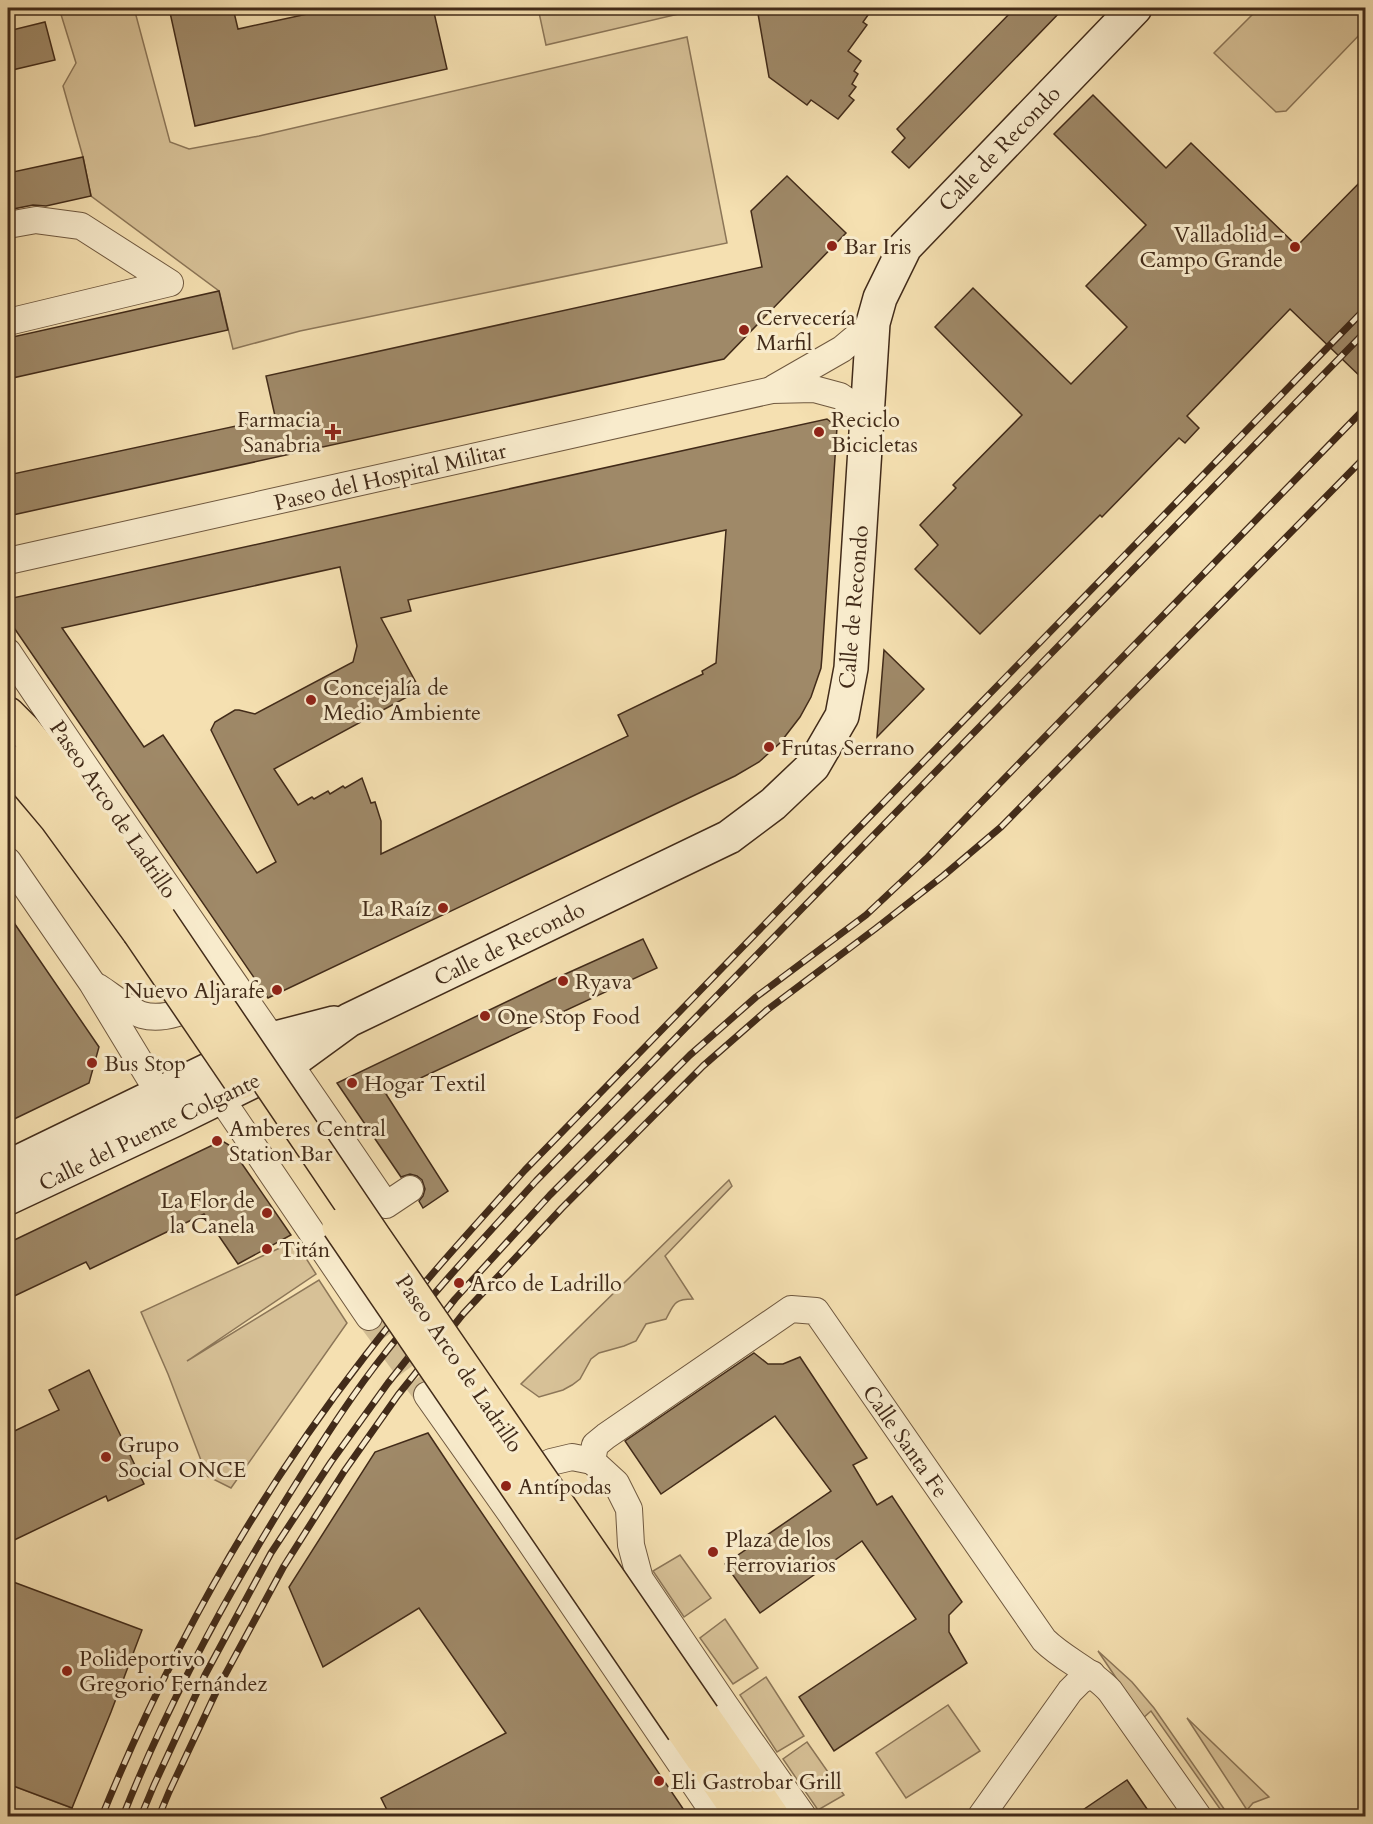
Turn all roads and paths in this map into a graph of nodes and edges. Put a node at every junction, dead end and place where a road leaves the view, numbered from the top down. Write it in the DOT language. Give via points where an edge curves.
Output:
graph roads {
  1 [pos="1135,8"];
  2 [pos="8,225"];
  3 [pos="8,322"];
  4 [pos="873,323"];
  5 [pos="772,390"];
  6 [pos="868,415"];
  7 [pos="8,561"];
  8 [pos="8,652"];
  9 [pos="8,700"];
  10 [pos="16,722"];
  11 [pos="8,761"];
  12 [pos="8,861"];
  13 [pos="149,925"];
  14 [pos="221,965"];
  15 [pos="92,983"];
  16 [pos="281,1051"];
  17 [pos="220,1097"];
  18 [pos="167,1107"];
  19 [pos="8,1167"];
  20 [pos="410,1190"];
  21 [pos="8,1198"];
  22 [pos="369,1317"];
  23 [pos="427,1395"];
  24 [pos="592,1461"];
  25 [pos="551,1462"];
  26 [pos="1092,1674"];
  27 [pos="693,1723"];
  28 [pos="986,1814"];
  29 [pos="716,1816"];
  30 [pos="742,1816"];
  31 [pos="772,1816"];
  32 [pos="803,1816"];
  33 [pos="1198,1816"];
  1 -- 4 [label="street, Calle de Recondo" via="905,247 880,298"];
  2 -- 3 [label="street" via="36,220 81,226 170,283"];
  4 -- 5 [label="street, Paseo del Hospital Militar" via="842,349"];
  4 -- 6 [label="street, Calle de Recondo"];
  5 -- 6 [label="street, Paseo del Hospital Militar" via="814,389 840,396"];
  5 -- 7 [label="street, Paseo del Hospital Militar"];
  6 -- 16 [label="street, Calle de Recondo" via="851,668 842,716 813,766 773,804 729,837 350,1020 315,1027"];
  8 -- 14 [label="street, Paseo Arco de Ladrillo"];
  9 -- 10 [label="street, Paseo Arco de Ladrillo"];
  10 -- 13 [label="main road, Paseo Arco de Ladrillo" via="75,795"];
  11 -- 13 [label="main road, Paseo Arco de Ladrillo"];
  12 -- 15 [label="street"];
  13 -- 27 [label="main road, Paseo Arco de Ladrillo, bridge"];
  14 -- 15 [label="street" via="218,988 210,998 177,1013 156,1017 140,1014"];
  14 -- 16 [label="street, Paseo Arco de Ladrillo"];
  15 -- 18 [label="street"];
  16 -- 17 [label="street, Calle del Puente Colgante"];
  16 -- 18 [label="street, Calle del Puente Colgante"];
  16 -- 20 [label="street, Paseo Arco de Ladrillo" via="386,1205"];
  17 -- 18 [label="street, Calle del Puente Colgante"];
  17 -- 22 [label="street"];
  18 -- 19 [label="street, Calle del Puente Colgante"];
  18 -- 21 [label="street, Calle del Puente Colgante"];
  23 -- 29 [label="street, Paseo Arco de Ladrillo"];
  24 -- 25 [label="street" via="572,1457"];
  24 -- 26 [label="street, Calle Santa Fe" via="595,1445 606,1436 791,1308 816,1311 1044,1640 1056,1653"];
  24 -- 32 [label="street" via="616,1483 629,1509 631,1545 640,1579"];
  26 -- 28 [label="street" via="1070,1691"];
  26 -- 33 [label="street, Calle Santa Fe" via="1110,1691"];
  27 -- 30 [label="main road, Paseo Arco de Ladrillo"];
  27 -- 31 [label="main road, Paseo Arco de Ladrillo"];
}
